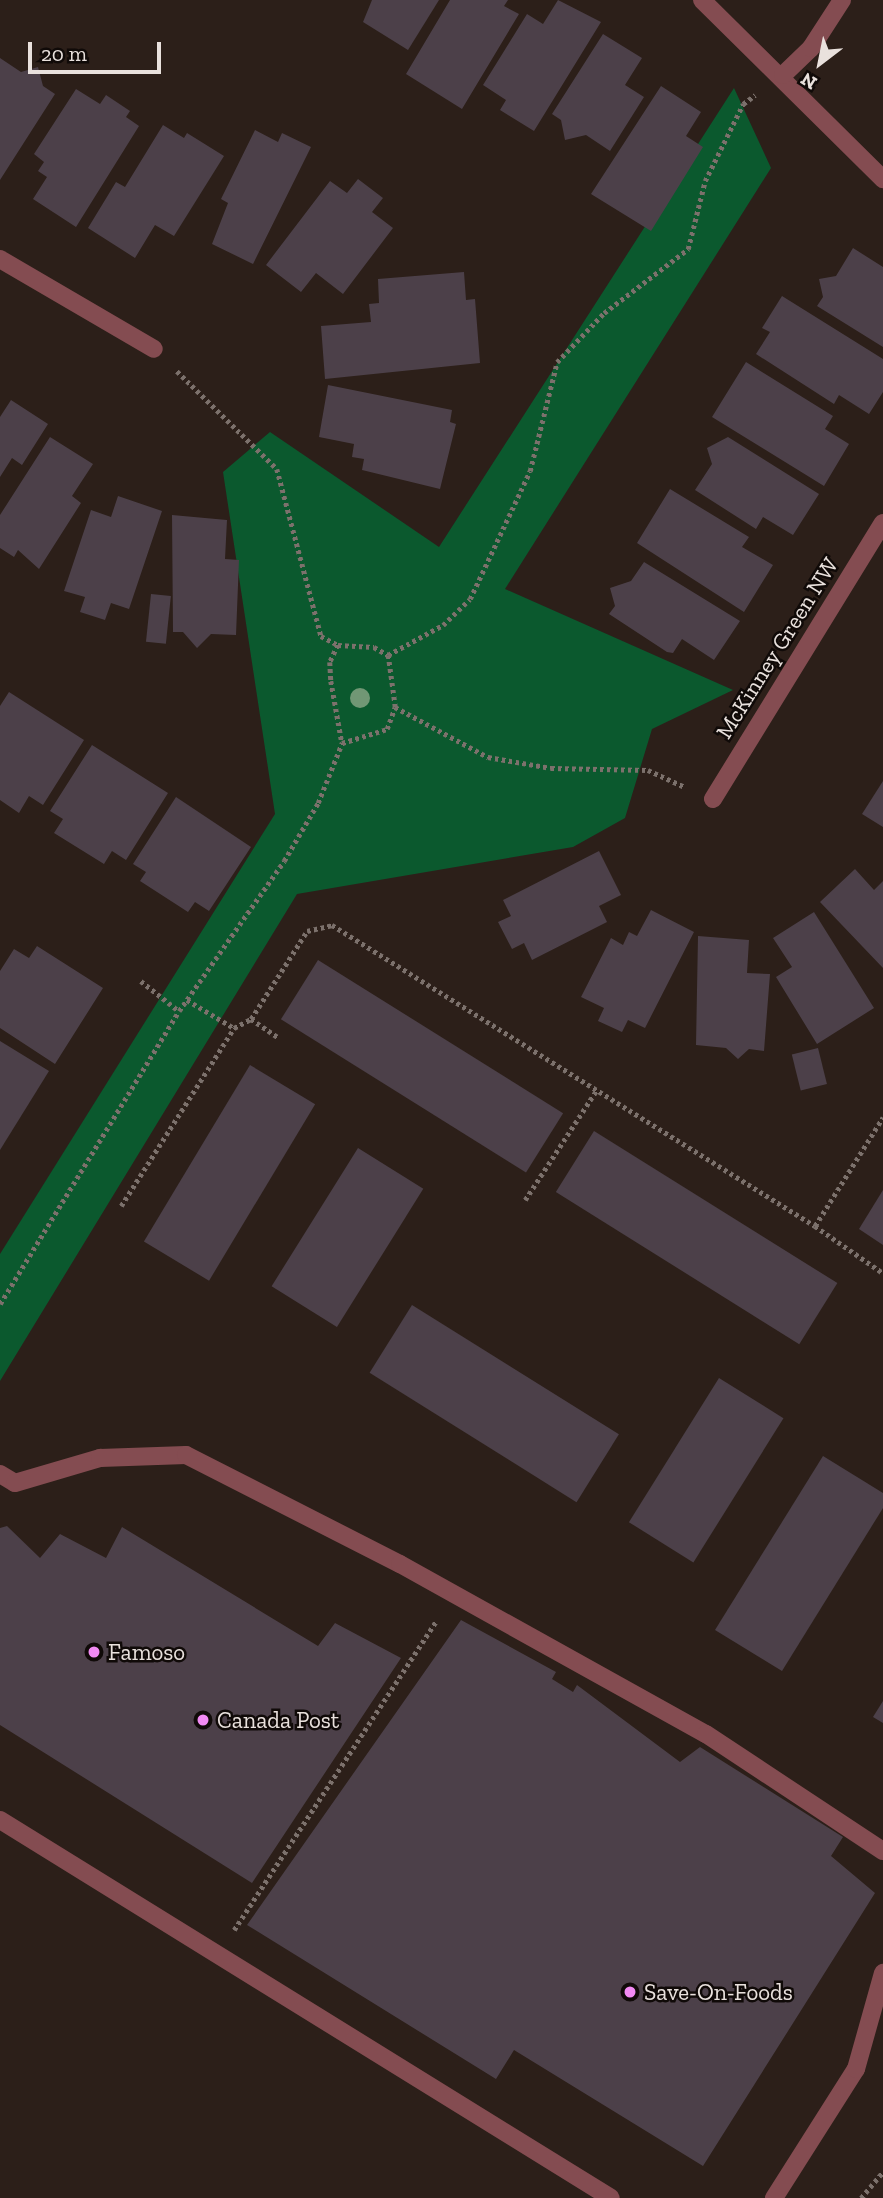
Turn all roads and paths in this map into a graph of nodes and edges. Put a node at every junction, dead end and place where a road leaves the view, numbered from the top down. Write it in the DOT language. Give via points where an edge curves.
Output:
graph roads {
  1 [pos="702,0"];
  2 [pos="842,0"];
  3 [pos="783,75"];
  4 [pos="883,179"];
  5 [pos="0,259"];
  6 [pos="154,349"];
  7 [pos="883,523"];
  8 [pos="338,645"];
  9 [pos="388,655"];
  10 [pos="395,707"];
  11 [pos="342,743"];
  12 [pos="713,799"];
  13 [pos="141,981"];
  14 [pos="187,1000"];
  15 [pos="179,1011"];
  16 [pos="251,1019"];
  17 [pos="234,1028"];
  18 [pos="278,1037"];
  19 [pos="596,1091"];
  20 [pos="883,1117"];
  21 [pos="525,1200"];
  22 [pos="121,1206"];
  23 [pos="815,1226"];
  24 [pos="883,1273"];
  25 [pos="0,1304"];
  26 [pos="8,1478"];
  27 [pos="453,1594"];
  28 [pos="0,1820"];
  29 [pos="883,1851"];
  30 [pos="222,1958"];
  31 [pos="883,1973"];
  32 [pos="883,2172"];
  33 [pos="611,2198"];
  34 [pos="774,2198"];
  35 [pos="861,2198"];
  1 -- 3 [label="street"];
  2 -- 3 [label="street" via="811,48"];
  3 -- 4 [label="street"];
  3 -- 9 [label="path" via="743,104 705,181 688,249 604,313 557,362 530,471 470,599 443,625"];
  5 -- 6 [label="street"];
  6 -- 8 [label="path" via="277,469 321,636"];
  7 -- 12 [label="street, McKinney Green NW"];
  8 -- 9 [label="path" via="374,647"];
  8 -- 11 [label="path" via="331,671 336,731"];
  9 -- 10 [label="path"];
  10 -- 11 [label="path" via="387,729"];
  10 -- 12 [label="path" via="488,757 551,768 648,770"];
  11 -- 14 [label="path" via="318,803 284,861"];
  13 -- 15 [label="path"];
  14 -- 15 [label="path"];
  14 -- 17 [label="path"];
  15 -- 25 [label="path"];
  16 -- 17 [label="path"];
  16 -- 18 [label="path"];
  16 -- 19 [label="path" via="307,931 332,925"];
  17 -- 22 [label="path"];
  19 -- 21 [label="path"];
  19 -- 23 [label="path"];
  20 -- 23 [label="path"];
  23 -- 24 [label="path"];
  26 -- 27 [label="street" via="100,1458 186,1455"];
  27 -- 29 [label="street" via="706,1734"];
  27 -- 30 [label="path"];
  28 -- 30 [label="street"];
  30 -- 33 [label="street"];
  31 -- 34 [label="street" via="856,2068"];
  32 -- 35 [label="path"];
}
